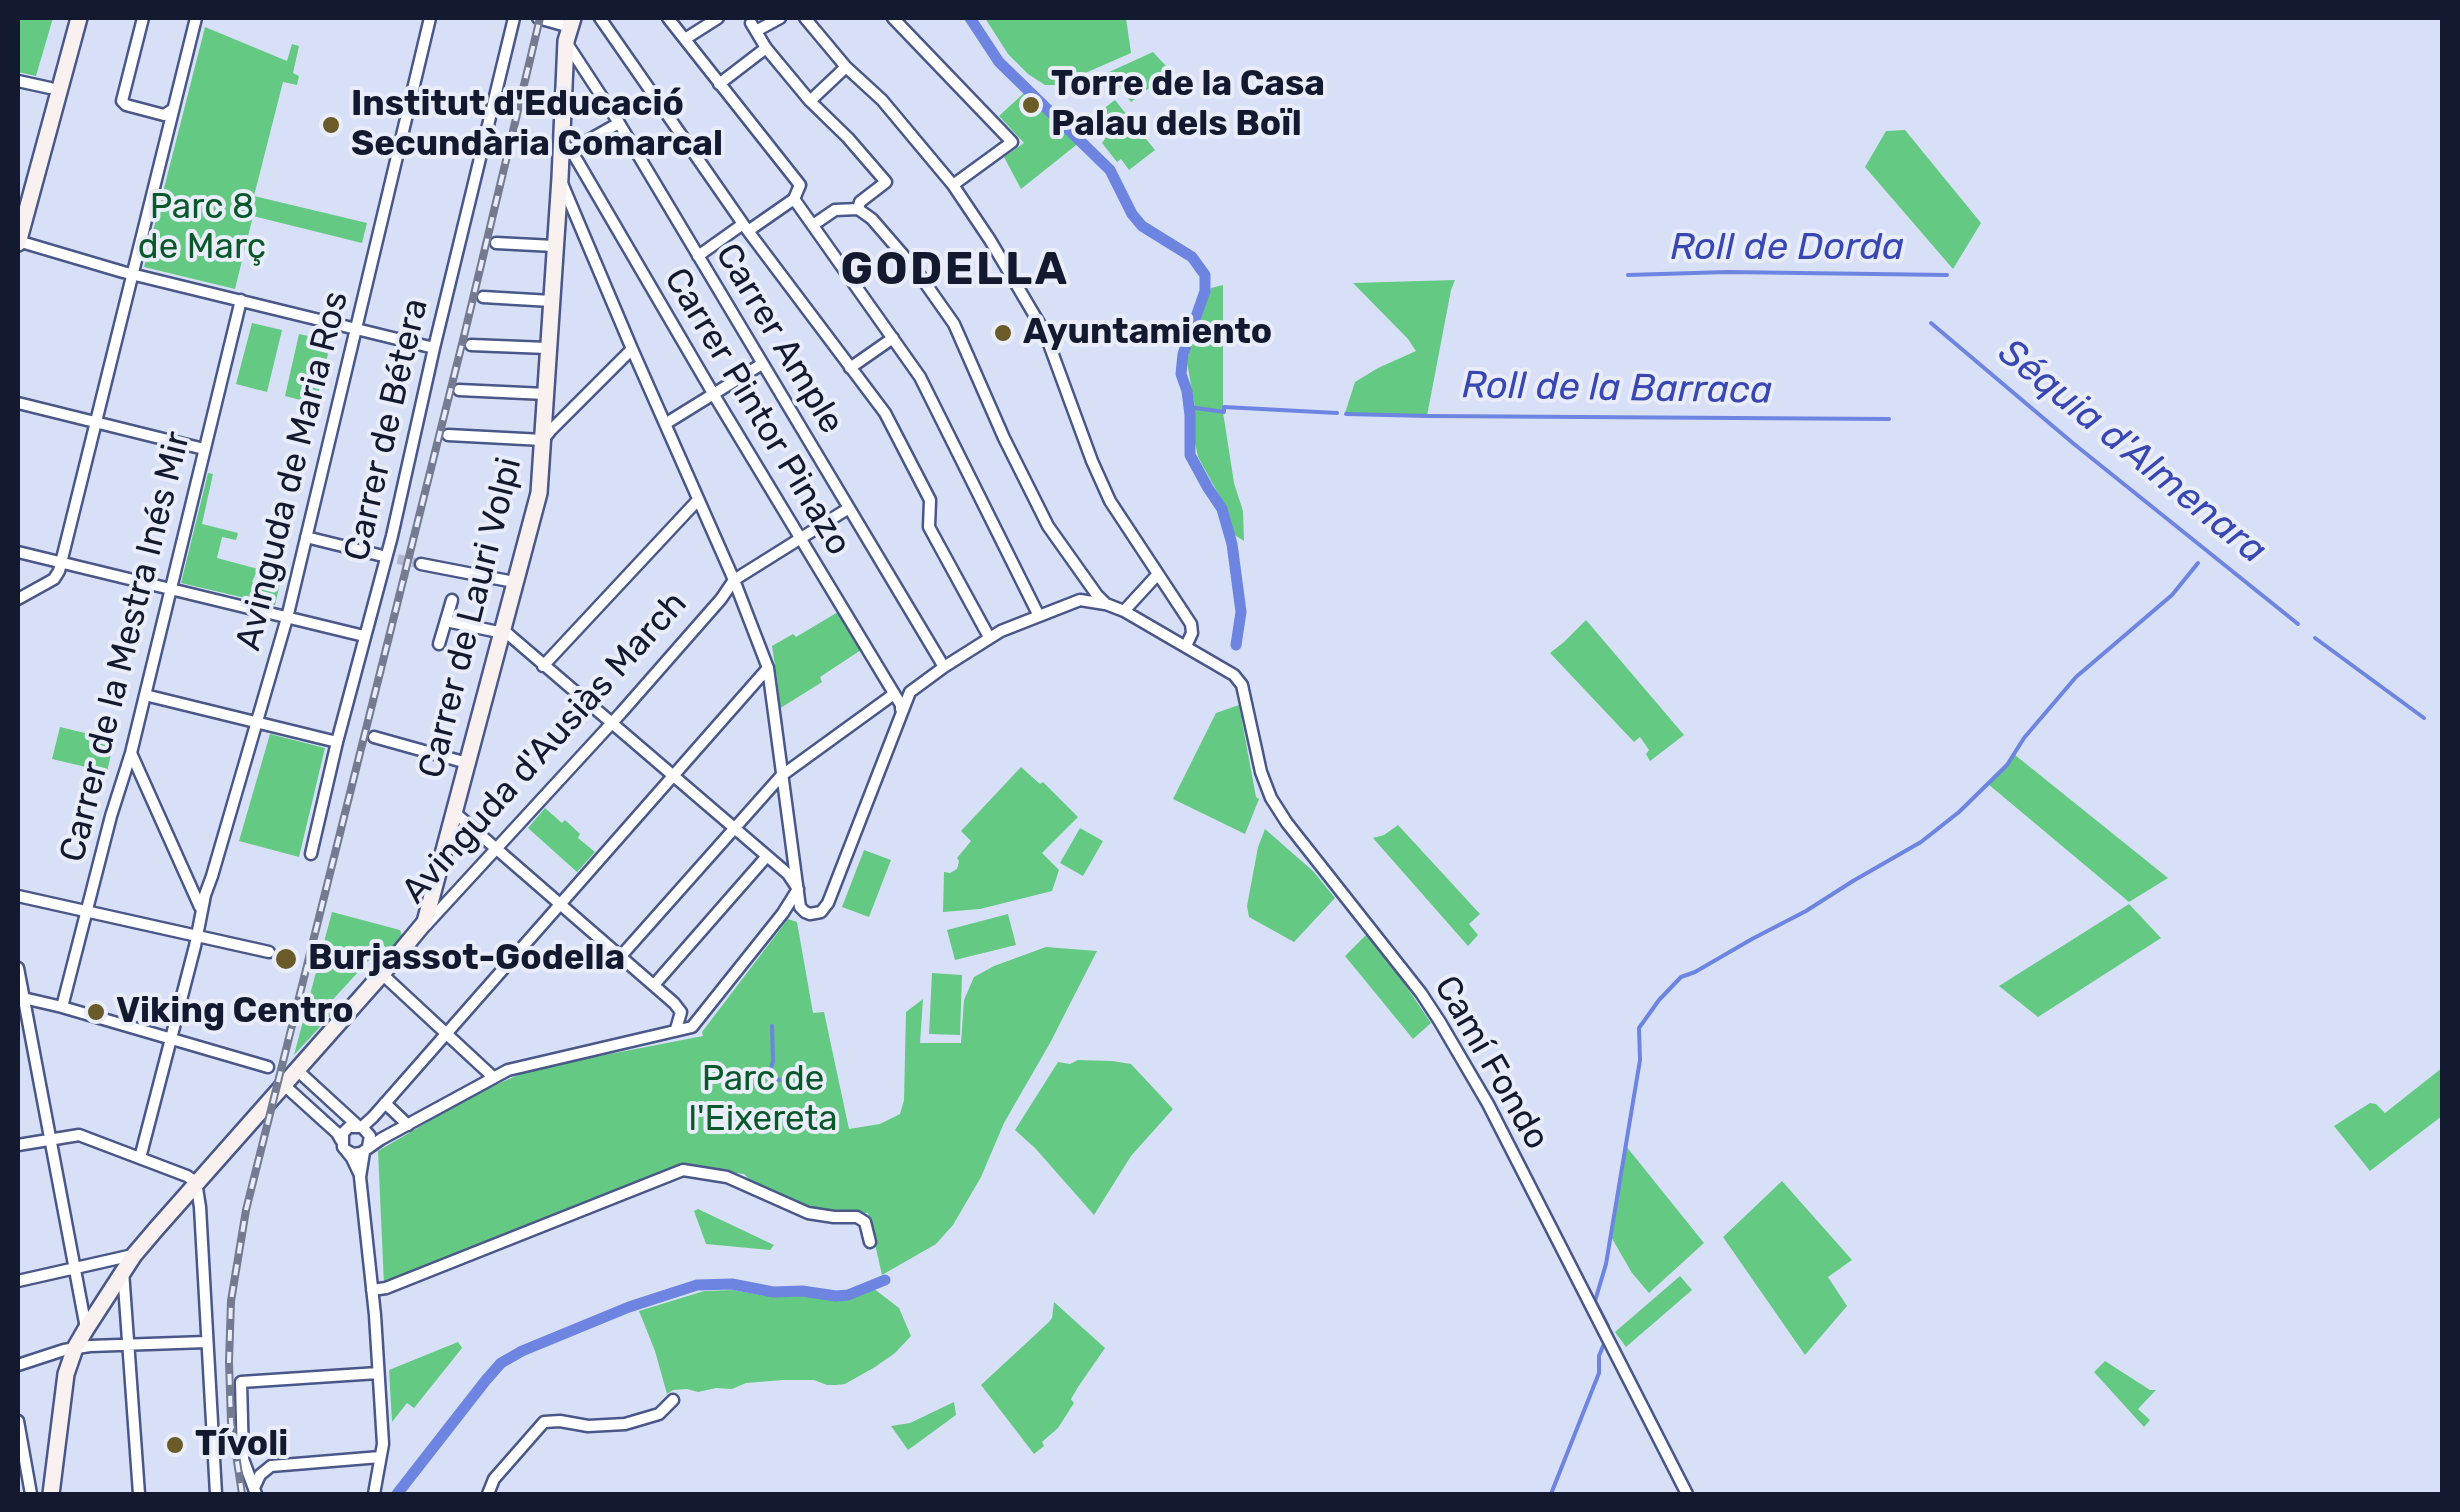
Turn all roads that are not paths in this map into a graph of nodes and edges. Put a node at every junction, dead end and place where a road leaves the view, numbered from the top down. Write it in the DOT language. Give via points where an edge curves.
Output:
graph roads {
  1 [pos="69,18"];
  2 [pos="79,18"];
  3 [pos="142,18"];
  4 [pos="196,18"];
  5 [pos="430,18"];
  6 [pos="514,18"];
  7 [pos="538,18"];
  8 [pos="600,18"];
  9 [pos="668,18"];
  10 [pos="718,18"];
  11 [pos="780,18"];
  12 [pos="805,18"];
  13 [pos="893,18"];
  14 [pos="570,28"];
  15 [pos="685,39"];
  16 [pos="766,48"];
  17 [pos="846,67"];
  18 [pos="18,81"];
  19 [pos="719,84"];
  20 [pos="50,88"];
  21 [pos="810,101"];
  22 [pos="172,110"];
  23 [pos="618,123"];
  24 [pos="566,147"];
  25 [pos="560,178"];
  26 [pos="953,185"];
  27 [pos="794,199"];
  28 [pos="18,206"];
  29 [pos="858,209"];
  30 [pos="814,225"];
  31 [pos="745,228"];
  32 [pos="18,242"];
  33 [pos="496,242"];
  34 [pos="554,246"];
  35 [pos="698,256"];
  36 [pos="133,274"];
  37 [pos="483,297"];
  38 [pos="240,300"];
  39 [pos="551,301"];
  40 [pos="356,330"];
  41 [pos="894,338"];
  42 [pos="471,344"];
  43 [pos="434,348"];
  44 [pos="548,348"];
  45 [pos="632,349"];
  46 [pos="762,364"];
  47 [pos="850,368"];
  48 [pos="459,390"];
  49 [pos="546,394"];
  50 [pos="714,395"];
  51 [pos="18,403"];
  52 [pos="96,424"];
  53 [pos="664,424"];
  54 [pos="448,436"];
  55 [pos="543,440"];
  56 [pos="204,450"];
  57 [pos="698,501"];
  58 [pos="849,508"];
  59 [pos="306,537"];
  60 [pos="800,539"];
  61 [pos="18,552"];
  62 [pos="382,556"];
  63 [pos="61,563"];
  64 [pos="420,564"];
  65 [pos="74,566"];
  66 [pos="1158,574"];
  67 [pos="54,578"];
  68 [pos="734,580"];
  69 [pos="514,582"];
  70 [pos="170,590"];
  71 [pos="18,599"];
  72 [pos="452,600"];
  73 [pos="1106,604"];
  74 [pos="1124,611"];
  75 [pos="1039,616"];
  76 [pos="286,618"];
  77 [pos="446,621"];
  78 [pos="502,632"];
  79 [pos="364,636"];
  80 [pos="989,637"];
  81 [pos="440,644"];
  82 [pos="1186,646"];
  83 [pos="544,666"];
  84 [pos="944,666"];
  85 [pos="768,668"];
  86 [pos="894,694"];
  87 [pos="145,695"];
  88 [pos="901,710"];
  89 [pos="258,723"];
  90 [pos="610,724"];
  91 [pos="374,737"];
  92 [pos="337,742"];
  93 [pos="131,752"];
  94 [pos="467,763"];
  95 [pos="672,774"];
  96 [pos="781,776"];
  97 [pos="142,780"];
  98 [pos="122,781"];
  99 [pos="454,812"];
  100 [pos="735,829"];
  101 [pos="496,851"];
  102 [pos="311,854"];
  103 [pos="767,856"];
  104 [pos="189,882"];
  105 [pos="209,884"];
  106 [pos="798,889"];
  107 [pos="18,896"];
  108 [pos="558,904"];
  109 [pos="88,910"];
  110 [pos="201,912"];
  111 [pos="422,929"];
  112 [pos="196,935"];
  113 [pos="269,952"];
  114 [pos="621,956"];
  115 [pos="18,968"];
  116 [pos="382,974"];
  117 [pos="654,986"];
  118 [pos="20,997"];
  119 [pos="62,1007"];
  120 [pos="676,1029"];
  121 [pos="446,1032"];
  122 [pos="170,1039"];
  123 [pos="268,1067"];
  124 [pos="297,1070"];
  125 [pos="493,1077"];
  126 [pos="284,1085"];
  127 [pos="385,1103"];
  128 [pos="408,1125"];
  129 [pos="360,1126"];
  130 [pos="50,1139"];
  131 [pos="18,1145"];
  132 [pos="344,1146"];
  133 [pos="366,1150"];
  134 [pos="140,1158"];
  135 [pos="360,1177"];
  136 [pos="196,1182"];
  137 [pos="870,1242"];
  138 [pos="134,1255"];
  139 [pos="74,1268"];
  140 [pos="123,1272"];
  141 [pos="18,1280"];
  142 [pos="372,1290"];
  143 [pos="86,1328"];
  144 [pos="206,1342"];
  145 [pos="129,1344"];
  146 [pos="75,1348"];
  147 [pos="18,1365"];
  148 [pos="378,1373"];
  149 [pos="673,1400"];
  150 [pos="18,1422"];
  151 [pos="380,1457"];
  152 [pos="255,1491"];
  153 [pos="32,1494"];
  154 [pos="51,1494"];
  155 [pos="139,1494"];
  156 [pos="216,1494"];
  157 [pos="374,1494"];
  158 [pos="488,1494"];
  159 [pos="1687,1494"];
  1 -- 20 [label="street"];
  2 -- 32 [label="street"];
  3 -- 22 [label="street" via="122,102 164,115"];
  4 -- 22 [label="street"];
  5 -- 40 [label="street, Avinguda de Maria Ros"];
  6 -- 43 [label="street, Carrer de Bétera"];
  7 -- 14 [label="street"];
  8 -- 31 [label="street"];
  9 -- 15 [label="street"];
  10 -- 15 [label="street"];
  11 -- 16 [label="street" via="754,27"];
  12 -- 17 [label="street"];
  13 -- 26 [label="street" via="1012,142"];
  14 -- 23 [label="street, Carrer Ample"];
  14 -- 24 [label="street, Carrer de Lauri Volpi"];
  15 -- 19 [label="street"];
  16 -- 19 [label="street"];
  16 -- 21 [label="street"];
  17 -- 21 [label="street"];
  17 -- 26 [label="street"];
  18 -- 20 [label="street"];
  19 -- 27 [label="street" via="800,185"];
  20 -- 28 [label="street"];
  21 -- 29 [label="street" via="886,182"];
  22 -- 36 [label="street"];
  23 -- 24 [label="street"];
  23 -- 35 [label="street, Carrer Ample"];
  24 -- 25 [label="street, Carrer de Lauri Volpi"];
  24 -- 50 [label="street, Carrer Pintor Pinazo"];
  25 -- 34 [label="street, Carrer de Lauri Volpi"];
  25 -- 45 [label="street"];
  26 -- 66 [label="street" via="1045,333 1110,500"];
  27 -- 30 [label="street"];
  27 -- 31 [label="street"];
  29 -- 30 [label="street" via="835,210"];
  29 -- 73 [label="street" via="916,270 954,324 1048,526"];
  30 -- 41 [label="street"];
  31 -- 35 [label="street"];
  31 -- 47 [label="street"];
  32 -- 36 [label="street"];
  33 -- 34 [label="street"];
  34 -- 39 [label="street, Carrer de Lauri Volpi"];
  35 -- 46 [label="street, Carrer Ample"];
  36 -- 38 [label="street"];
  36 -- 52 [label="street"];
  37 -- 39 [label="street"];
  38 -- 40 [label="street"];
  38 -- 56 [label="street, Carrer de la Mestra Inés Mir"];
  39 -- 44 [label="street, Carrer de Lauri Volpi"];
  40 -- 43 [label="street"];
  40 -- 59 [label="street, Avinguda de Maria Ros"];
  41 -- 47 [label="street"];
  41 -- 75 [label="street"];
  42 -- 44 [label="street"];
  43 -- 79 [label="street, Carrer de Bétera"];
  44 -- 49 [label="street, Carrer de Lauri Volpi"];
  45 -- 53 [label="street"];
  45 -- 55 [label="street"];
  46 -- 50 [label="street"];
  46 -- 58 [label="street, Carrer Ample"];
  47 -- 80 [label="street" via="885,413 915,470 930,500 929,527"];
  48 -- 49 [label="street"];
  49 -- 55 [label="street, Carrer de Lauri Volpi"];
  50 -- 53 [label="street"];
  50 -- 60 [label="street, Carrer Pintor Pinazo"];
  51 -- 52 [label="street"];
  52 -- 56 [label="street"];
  52 -- 63 [label="street"];
  53 -- 57 [label="street"];
  54 -- 55 [label="street"];
  55 -- 69 [label="street, Carrer de Lauri Volpi" via="539,493"];
  56 -- 70 [label="street, Carrer de la Mestra Inés Mir"];
  57 -- 68 [label="street"];
  57 -- 83 [label="street"];
  58 -- 60 [label="street, Avinguda d'Ausiàs March"];
  58 -- 84 [label="street, Carrer Ample"];
  59 -- 62 [label="street"];
  59 -- 76 [label="street, Avinguda de Maria Ros"];
  60 -- 68 [label="street, Avinguda d'Ausiàs March"];
  60 -- 86 [label="street, Carrer Pintor Pinazo"];
  61 -- 63 [label="street"];
  63 -- 65 [label="street"];
  63 -- 67 [label="street"];
  64 -- 69 [label="street"];
  65 -- 67 [label="street"];
  65 -- 70 [label="street"];
  66 -- 74 [label="street"];
  66 -- 82 [label="street" via="1191,624"];
  67 -- 71 [label="street"];
  68 -- 85 [label="street"];
  68 -- 90 [label="street, Avinguda d'Ausiàs March"];
  69 -- 78 [label="street, Carrer de Lauri Volpi"];
  70 -- 76 [label="street"];
  70 -- 87 [label="street, Carrer de la Mestra Inés Mir"];
  72 -- 77 [label="street"];
  73 -- 74 [label="street"];
  73 -- 75 [label="street" via="1080,600"];
  74 -- 82 [label="street"];
  75 -- 80 [label="street"];
  76 -- 79 [label="street"];
  76 -- 89 [label="street, Avinguda de Maria Ros"];
  77 -- 78 [label="street"];
  77 -- 81 [label="street"];
  78 -- 83 [label="street"];
  78 -- 94 [label="street, Carrer de Lauri Volpi"];
  79 -- 92 [label="street, Carrer de Bétera"];
  80 -- 84 [label="street"];
  82 -- 159 [label="street, Camí Fondo" via="1242,685 1272,798 1440,1022"];
  83 -- 90 [label="street"];
  84 -- 88 [label="street" via="910,692"];
  85 -- 95 [label="street"];
  85 -- 96 [label="street"];
  86 -- 88 [label="street, Carrer Pintor Pinazo"];
  86 -- 96 [label="street"];
  87 -- 89 [label="street"];
  87 -- 93 [label="street, Carrer de la Mestra Inés Mir"];
  88 -- 106 [label="street" via="828,903 821,912 805,912"];
  89 -- 92 [label="street"];
  89 -- 105 [label="street, Avinguda de Maria Ros"];
  90 -- 95 [label="street"];
  90 -- 101 [label="street, Avinguda d'Ausiàs March"];
  91 -- 94 [label="street"];
  92 -- 102 [label="street, Carrer de Bétera"];
  93 -- 97 [label="street"];
  93 -- 98 [label="street, Carrer de la Mestra Inés Mir"];
  94 -- 99 [label="street, Carrer de Lauri Volpi"];
  95 -- 100 [label="street"];
  95 -- 108 [label="street"];
  96 -- 100 [label="street"];
  96 -- 106 [label="street"];
  97 -- 98 [label="street"];
  97 -- 104 [label="street"];
  98 -- 109 [label="street, Carrer de la Mestra Inés Mir"];
  99 -- 101 [label="street"];
  99 -- 111 [label="street, Carrer de Lauri Volpi"];
  100 -- 103 [label="street"];
  100 -- 114 [label="street"];
  101 -- 108 [label="street"];
  101 -- 111 [label="street, Avinguda d'Ausiàs March"];
  103 -- 106 [label="street"];
  103 -- 117 [label="street"];
  104 -- 105 [label="street"];
  104 -- 110 [label="street"];
  105 -- 110 [label="street, Avinguda de Maria Ros"];
  106 -- 120 [label="street" via="697,1023"];
  107 -- 109 [label="street"];
  108 -- 114 [label="street"];
  108 -- 121 [label="street"];
  109 -- 112 [label="street"];
  109 -- 119 [label="street, Carrer de la Mestra Inés Mir"];
  110 -- 112 [label="street, Avinguda de Maria Ros"];
  111 -- 116 [label="street, Avinguda d'Ausiàs March"];
  112 -- 113 [label="street"];
  112 -- 122 [label="street, Avinguda de Maria Ros"];
  114 -- 117 [label="street"];
  115 -- 118 [label="street"];
  116 -- 121 [label="street"];
  116 -- 124 [label="street, Avinguda d'Ausiàs March"];
  117 -- 120 [label="street" via="682,1012"];
  118 -- 119 [label="street"];
  118 -- 130 [label="street"];
  119 -- 122 [label="street"];
  120 -- 125 [label="street"];
  121 -- 125 [label="street"];
  121 -- 127 [label="street"];
  122 -- 123 [label="street"];
  122 -- 134 [label="street, Avinguda de Maria Ros"];
  124 -- 126 [label="street, Avinguda d'Ausiàs March"];
  124 -- 129 [label="street"];
  125 -- 128 [label="street"];
  126 -- 132 [label="street"];
  126 -- 136 [label="street, Avinguda d'Ausiàs March"];
  127 -- 128 [label="street"];
  127 -- 129 [label="street"];
  128 -- 133 [label="street"];
  129 -- 132 [label="street" via="346,1130"];
  129 -- 133 [label="street" via="370,1136"];
  130 -- 131 [label="street"];
  130 -- 134 [label="street" via="79,1135"];
  130 -- 139 [label="street"];
  132 -- 133 [label="street" via="353,1154"];
  132 -- 135 [label="street"];
  133 -- 135 [label="street"];
  134 -- 136 [label="street"];
  135 -- 142 [label="street"];
  136 -- 138 [label="street, Avinguda d'Ausiàs March"];
  136 -- 144 [label="street"];
  137 -- 142 [label="street" via="857,1216 808,1212 727,1177 683,1170"];
  138 -- 139 [label="street"];
  138 -- 140 [label="street, Avinguda d'Ausiàs March"];
  139 -- 141 [label="street"];
  139 -- 143 [label="street"];
  140 -- 143 [label="street, Avinguda d'Ausiàs March"];
  140 -- 145 [label="street"];
  142 -- 148 [label="street"];
  143 -- 146 [label="street, Avinguda d'Ausiàs March"];
  144 -- 145 [label="street"];
  144 -- 156 [label="street"];
  145 -- 146 [label="street"];
  145 -- 155 [label="street"];
  146 -- 147 [label="street"];
  146 -- 154 [label="street, Avinguda d'Ausiàs March" via="63,1387"];
  148 -- 151 [label="street"];
  148 -- 152 [label="street" via="241,1382 243,1458"];
  149 -- 158 [label="street" via="659,1414 625,1424 544,1422"];
  150 -- 153 [label="street"];
  151 -- 152 [label="street" via="271,1466"];
  151 -- 157 [label="street"];
}
